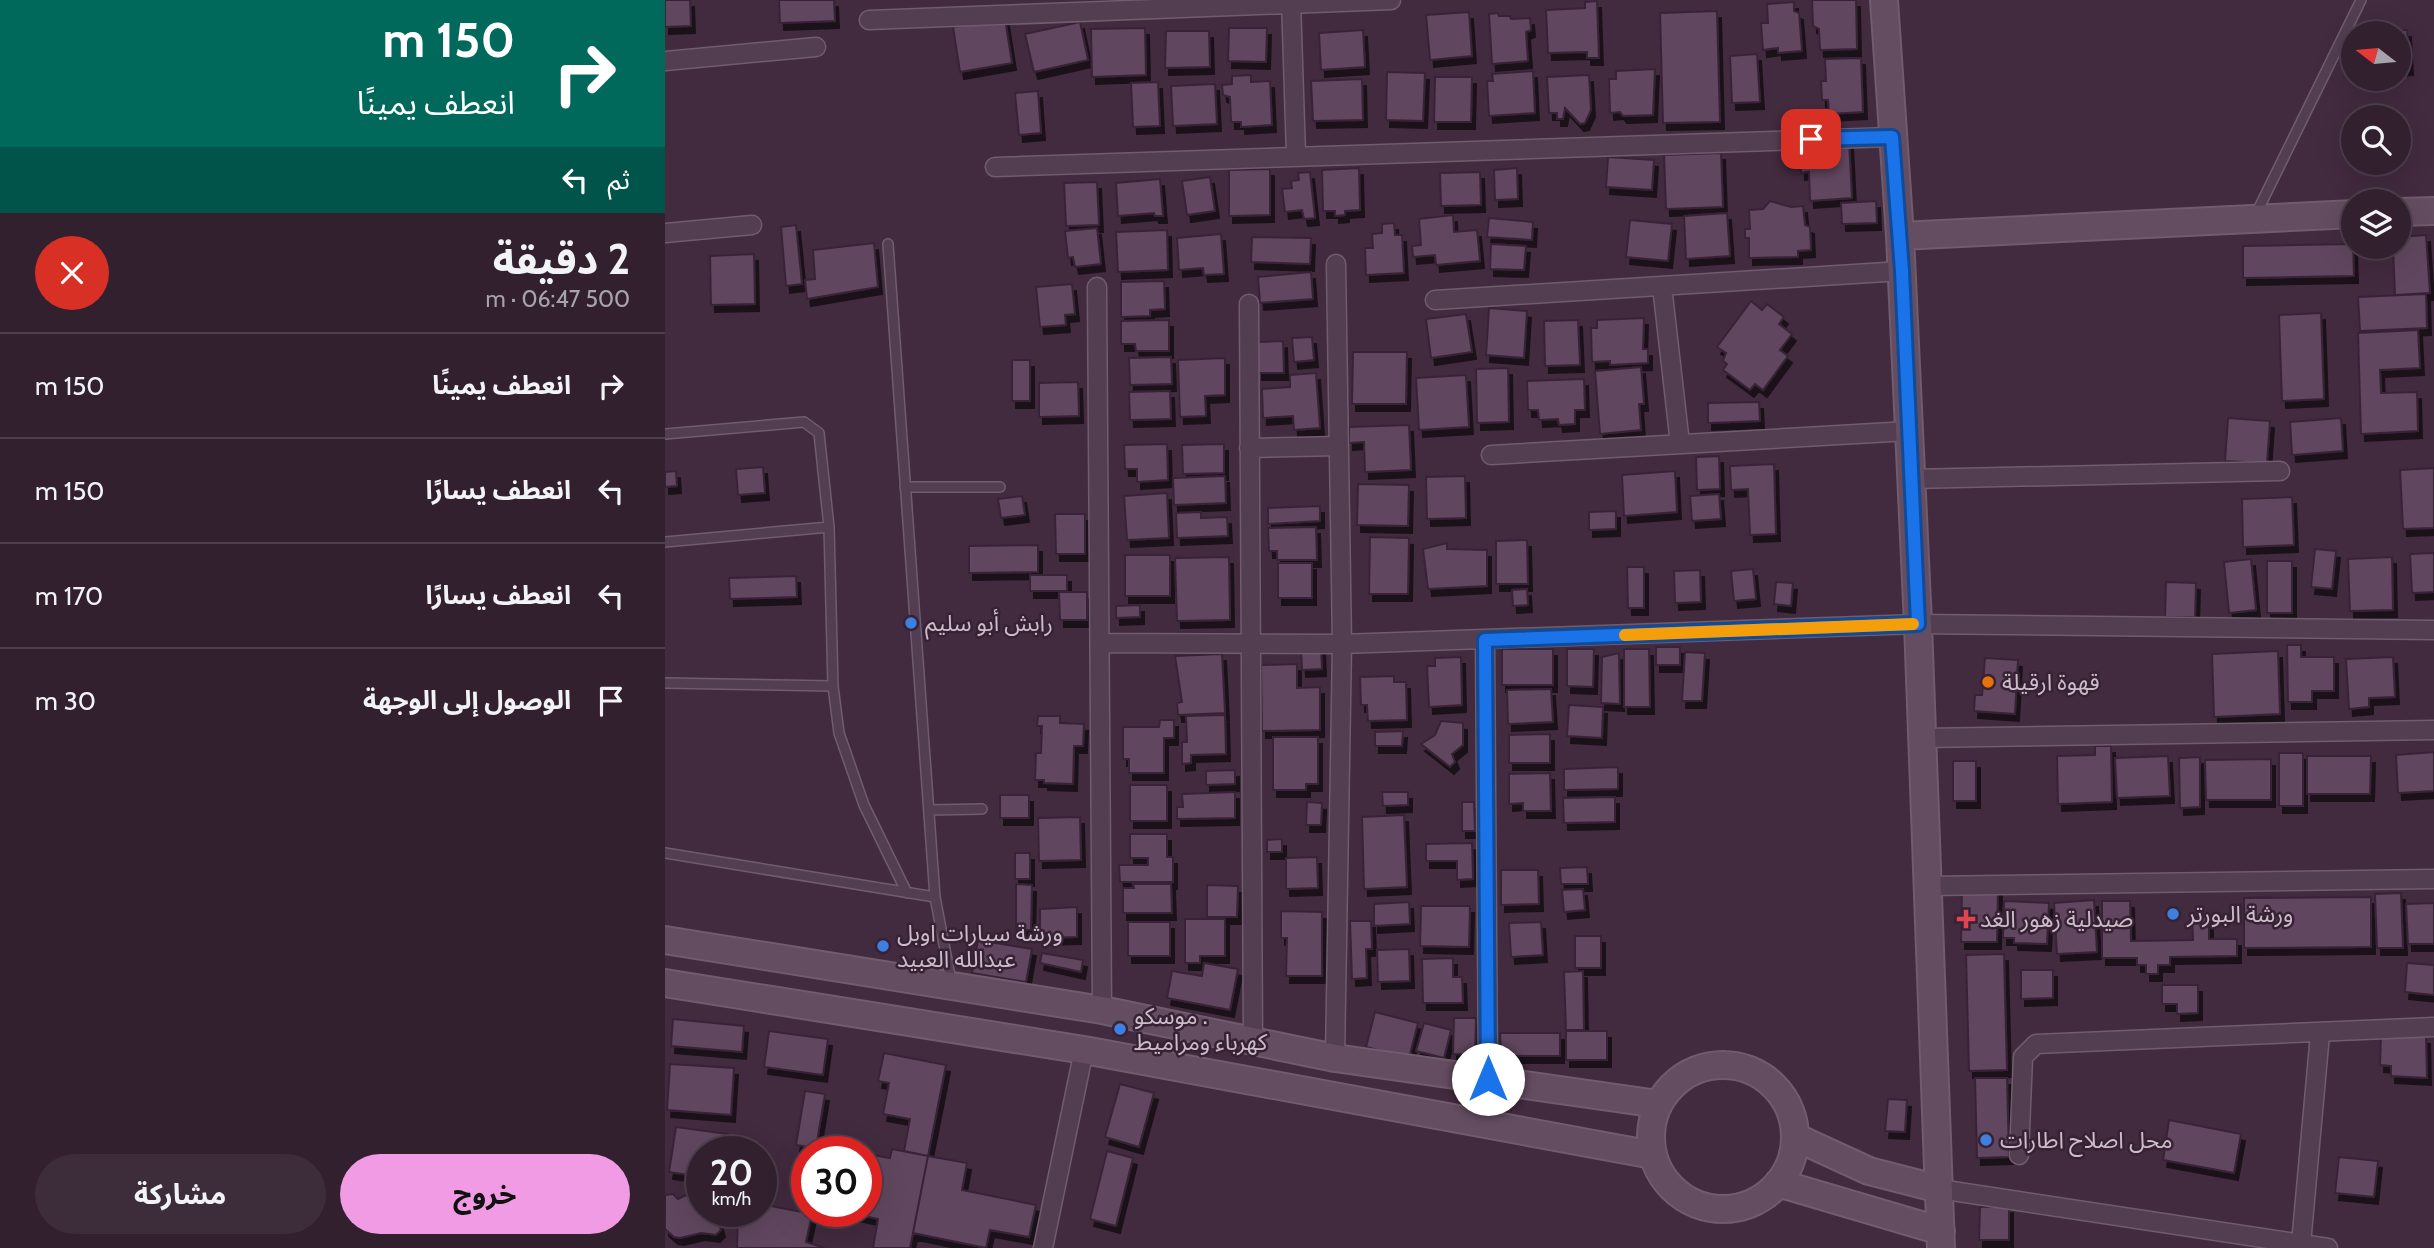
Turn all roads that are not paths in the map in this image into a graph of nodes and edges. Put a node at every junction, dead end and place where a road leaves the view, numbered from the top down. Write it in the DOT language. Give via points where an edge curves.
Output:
graph roads {
  1 [pos="1391,0"];
  2 [pos="1884,0"];
  3 [pos="2361,0"];
  4 [pos="1291,2"];
  5 [pos="869,20"];
  6 [pos="816,47"];
  7 [pos="665,61"];
  8 [pos="1892,137"];
  9 [pos="1296,155"];
  10 [pos="995,167"];
  11 [pos="2434,211"];
  12 [pos="2411,212"];
  13 [pos="2341,215"];
  14 [pos="2253,219"];
  15 [pos="752,225"];
  16 [pos="665,233"];
  17 [pos="1900,236"];
  18 [pos="888,244"];
  19 [pos="1336,264"];
  20 [pos="1902,271"];
  21 [pos="1662,286"];
  22 [pos="1097,287"];
  23 [pos="1435,300"];
  24 [pos="1249,304"];
  25 [pos="1909,431"];
  26 [pos="665,433"];
  27 [pos="1680,444"];
  28 [pos="1339,446"];
  29 [pos="1249,448"];
  30 [pos="1491,455"];
  31 [pos="2280,471"];
  32 [pos="1912,478"];
  33 [pos="905,486"];
  34 [pos="1000,486"];
  35 [pos="829,527"];
  36 [pos="665,542"];
  37 [pos="1918,624"];
  38 [pos="2434,630"];
  39 [pos="1485,640"];
  40 [pos="1102,643"];
  41 [pos="1249,644"];
  42 [pos="1342,644"];
  43 [pos="665,683"];
  44 [pos="833,686"];
  45 [pos="2434,730"];
  46 [pos="1923,738"];
  47 [pos="982,809"];
  48 [pos="929,810"];
  49 [pos="665,853"];
  50 [pos="2434,879"];
  51 [pos="1929,886"];
  52 [pos="907,893"];
  53 [pos="935,897"];
  54 [pos="665,940"];
  55 [pos="665,984"];
  56 [pos="952,988"];
  57 [pos="1102,1010"];
  58 [pos="2434,1027"];
  59 [pos="2320,1034"];
  60 [pos="1253,1043"];
  61 [pos="1084,1051"];
  62 [pos="1335,1058"];
  63 [pos="1488,1079"];
  64 [pos="1658,1104"];
  65 [pos="1795,1137"];
  66 [pos="2018,1155"];
  67 [pos="1653,1156"];
  68 [pos="1778,1183"];
  69 [pos="1939,1189"];
  70 [pos="1941,1239"];
  71 [pos="2239,1241"];
  72 [pos="2301,1244"];
  73 [pos="1044,1248"];
  74 [pos="2328,1248"];
  1 -- 4 [label="street"];
  2 -- 8 [label="street"];
  3 -- 14 [label="lane"];
  4 -- 5 [label="street"];
  4 -- 9 [label="street"];
  6 -- 7 [label="street"];
  8 -- 9 [label="street"];
  8 -- 17 [label="street"];
  9 -- 10 [label="street"];
  11 -- 12 [label="street"];
  13 -- 14 [label="street"];
  14 -- 17 [label="street"];
  15 -- 16 [label="street"];
  17 -- 20 [label="street"];
  18 -- 33 [label="lane"];
  19 -- 28 [label="street"];
  20 -- 21 [label="street"];
  20 -- 25 [label="street"];
  21 -- 23 [label="street"];
  21 -- 27 [label="street"];
  22 -- 40 [label="street"];
  24 -- 29 [label="street"];
  25 -- 27 [label="street"];
  25 -- 32 [label="street"];
  26 -- 35 [label="lane" via="804,422 813,426 822,442"];
  27 -- 30 [label="street"];
  28 -- 29 [label="street"];
  28 -- 42 [label="street"];
  29 -- 41 [label="street"];
  31 -- 32 [label="street"];
  32 -- 37 [label="street"];
  33 -- 34 [label="lane"];
  33 -- 48 [label="lane"];
  35 -- 36 [label="lane"];
  35 -- 44 [label="lane"];
  37 -- 38 [label="street"];
  37 -- 39 [label="street"];
  37 -- 46 [label="street"];
  39 -- 42 [label="street"];
  39 -- 63 [label="street"];
  40 -- 41 [label="street"];
  40 -- 57 [label="street"];
  41 -- 42 [label="street"];
  41 -- 60 [label="street"];
  42 -- 62 [label="street"];
  43 -- 44 [label="lane"];
  44 -- 52 [label="lane" via="844,755"];
  45 -- 46 [label="street"];
  46 -- 51 [label="street"];
  47 -- 48 [label="lane"];
  48 -- 53 [label="lane"];
  49 -- 52 [label="lane"];
  50 -- 51 [label="street"];
  51 -- 69 [label="street"];
  52 -- 53 [label="lane"];
  53 -- 56 [label="lane"];
  54 -- 56 [label="street"];
  55 -- 61 [label="street"];
  56 -- 57 [label="street"];
  57 -- 60 [label="street"];
  58 -- 59 [label="street"];
  59 -- 66 [label="street" via="2036,1044 2022,1057"];
  59 -- 72 [label="street"];
  60 -- 62 [label="street"];
  61 -- 67 [label="street"];
  61 -- 73 [label="street"];
  62 -- 63 [label="street"];
  63 -- 64 [label="street"];
  64 -- 65 [label="street" via="1688,1073 1719,1065 1750,1069 1783,1097"];
  64 -- 67 [label="street" via="1650,1138"];
  65 -- 68 [label="street" via="1791,1161"];
  65 -- 69 [label="street" via="1869,1171"];
  67 -- 68 [label="street" via="1677,1193 1707,1207 1741,1207"];
  68 -- 70 [label="street"];
  69 -- 70 [label="street"];
  69 -- 71 [label="street"];
  71 -- 72 [label="street"];
  72 -- 74 [label="street"];
}
